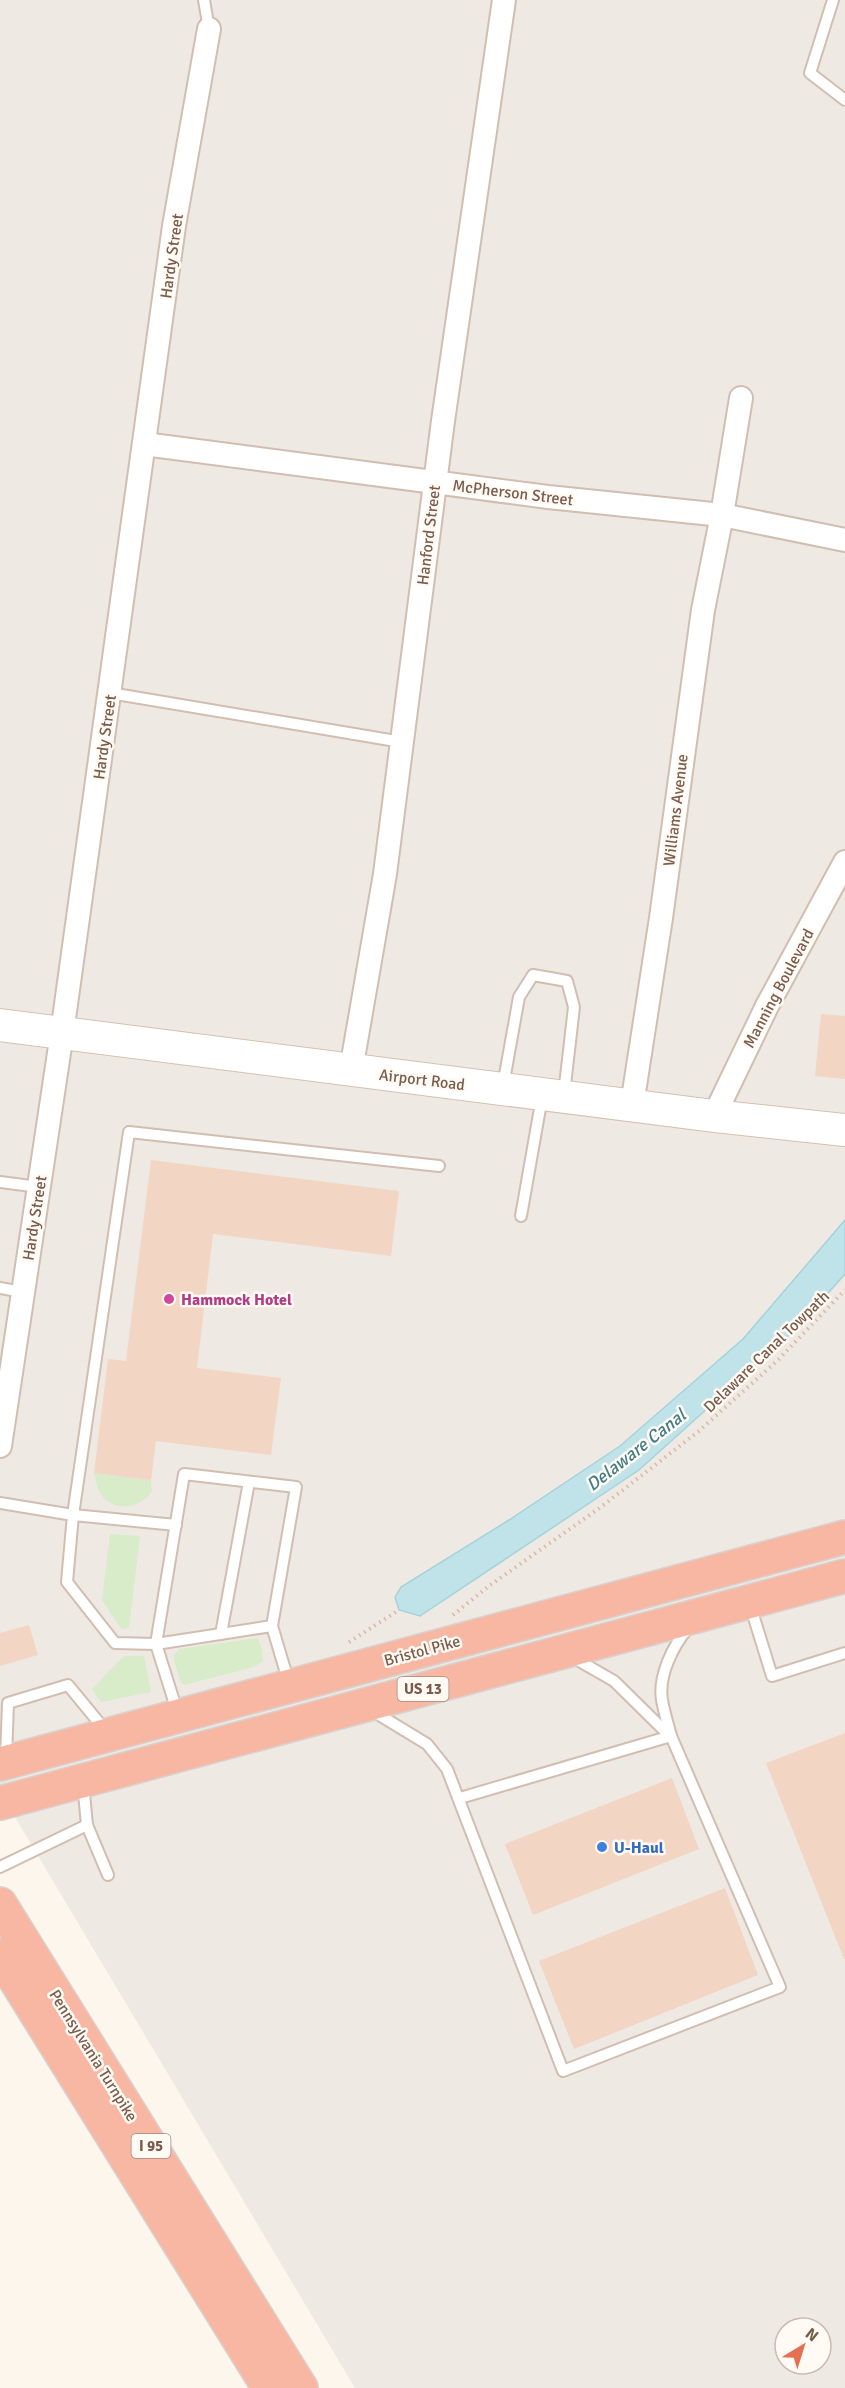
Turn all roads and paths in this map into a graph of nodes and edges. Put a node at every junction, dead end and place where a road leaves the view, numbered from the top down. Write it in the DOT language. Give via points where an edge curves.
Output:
graph roads {
  1 [pos="204,0"];
  2 [pos="504,0"];
  3 [pos="832,0"];
  4 [pos="209,29"];
  5 [pos="845,100"];
  6 [pos="741,398"];
  7 [pos="144,444"];
  8 [pos="435,482"];
  9 [pos="722,515"];
  10 [pos="845,540"];
  11 [pos="110,693"];
  12 [pos="402,742"];
  13 [pos="845,862"];
  14 [pos="0,1025"];
  15 [pos="62,1033"];
  16 [pos="351,1070"];
  17 [pos="502,1089"];
  18 [pos="553,1095"];
  19 [pos="632,1106"];
  20 [pos="714,1116"];
  21 [pos="845,1130"];
  22 [pos="439,1167"];
  23 [pos="0,1182"];
  24 [pos="39,1187"];
  25 [pos="521,1216"];
  26 [pos="0,1288"];
  27 [pos="845,1290"];
  28 [pos="22,1293"];
  29 [pos="0,1446"];
  30 [pos="249,1482"];
  31 [pos="0,1503"];
  32 [pos="74,1515"];
  33 [pos="176,1525"];
  34 [pos="845,1537"];
  35 [pos="845,1576"];
  36 [pos="749,1602"];
  37 [pos="399,1610"];
  38 [pos="702,1614"];
  39 [pos="452,1615"];
  40 [pos="272,1626"];
  41 [pos="221,1635"];
  42 [pos="156,1644"];
  43 [pos="343,1646"];
  44 [pos="561,1652"];
  45 [pos="845,1653"];
  46 [pos="290,1686"];
  47 [pos="363,1705"];
  48 [pos="178,1716"];
  49 [pos="109,1735"];
  50 [pos="671,1736"];
  51 [pos="3,1763"];
  52 [pos="83,1780"];
  53 [pos="460,1798"];
  54 [pos="0,1803"];
  55 [pos="87,1825"];
  56 [pos="0,1867"];
  57 [pos="108,1875"];
  58 [pos="0,1905"];
  59 [pos="0,1955"];
  60 [pos="269,2388"];
  61 [pos="301,2388"];
  1 -- 4 [label="lane"];
  2 -- 8 [label="street, Hanford Street"];
  3 -- 5 [label="lane" via="810,72"];
  4 -- 7 [label="street, Hardy Street" via="174,226"];
  6 -- 9 [label="street, Williams Avenue"];
  7 -- 8 [label="street, McPherson Street"];
  7 -- 11 [label="street, Hardy Street"];
  8 -- 9 [label="street, McPherson Street"];
  8 -- 12 [label="street, Hanford Street"];
  9 -- 10 [label="street, McPherson Street"];
  9 -- 19 [label="street, Williams Avenue" via="703,610"];
  11 -- 12 [label="lane"];
  11 -- 15 [label="street, Hardy Street"];
  12 -- 16 [label="street, Hanford Street" via="385,874"];
  13 -- 20 [label="street, Manning Boulevard" via="767,1006"];
  14 -- 15 [label="street, Airport Road"];
  15 -- 16 [label="street, Airport Road"];
  15 -- 24 [label="street, Hardy Street"];
  16 -- 17 [label="street, Airport Road"];
  17 -- 18 [label="street, Airport Road"];
  17 -- 18 [label="lane" via="519,997 533,975 542,976 567,981 574,1007"];
  18 -- 19 [label="street, Airport Road"];
  18 -- 25 [label="lane"];
  19 -- 20 [label="street, Airport Road"];
  20 -- 21 [label="street, Airport Road"];
  22 -- 32 [label="lane" via="129,1132"];
  23 -- 24 [label="lane"];
  24 -- 28 [label="street, Hardy Street"];
  26 -- 28 [label="lane"];
  27 -- 39 [label="path, Delaware Canal Towpath" via="778,1360 699,1431"];
  28 -- 29 [label="street, Hardy Street"];
  30 -- 33 [label="lane" via="184,1474"];
  30 -- 40 [label="lane" via="296,1487"];
  30 -- 41 [label="lane"];
  31 -- 32 [label="lane"];
  32 -- 33 [label="lane"];
  32 -- 42 [label="lane" via="67,1582 115,1643"];
  33 -- 42 [label="lane"];
  34 -- 46 [label="highway, Bristol Pike / US 13"];
  35 -- 36 [label="highway, US 13"];
  36 -- 38 [label="highway, US 13"];
  36 -- 45 [label="lane" via="772,1676"];
  37 -- 43 [label="path"];
  38 -- 44 [label="highway, US 13"];
  38 -- 50 [label="lane" via="676,1646 663,1680 661,1698"];
  40 -- 41 [label="lane"];
  40 -- 46 [label="lane"];
  41 -- 42 [label="lane"];
  42 -- 48 [label="lane"];
  44 -- 47 [label="highway, US 13"];
  44 -- 50 [label="lane" via="614,1681"];
  46 -- 48 [label="highway, Bristol Pike / US 13"];
  47 -- 52 [label="highway, US 13"];
  47 -- 53 [label="lane" via="427,1744 447,1769"];
  48 -- 49 [label="highway, Bristol Pike / US 13"];
  49 -- 51 [label="highway, Bristol Pike / US 13"];
  49 -- 51 [label="lane" via="68,1685 8,1703"];
  50 -- 53 [label="lane"];
  50 -- 53 [label="lane" via="780,1987 563,2071"];
  52 -- 54 [label="highway, US 13"];
  52 -- 55 [label="lane"];
  55 -- 56 [label="lane"];
  55 -- 57 [label="lane"];
  58 -- 61 [label="highway, Pennsylvania Turnpike / I 95"];
  59 -- 60 [label="highway, Pennsylvania Turnpike / I 95"];
}
